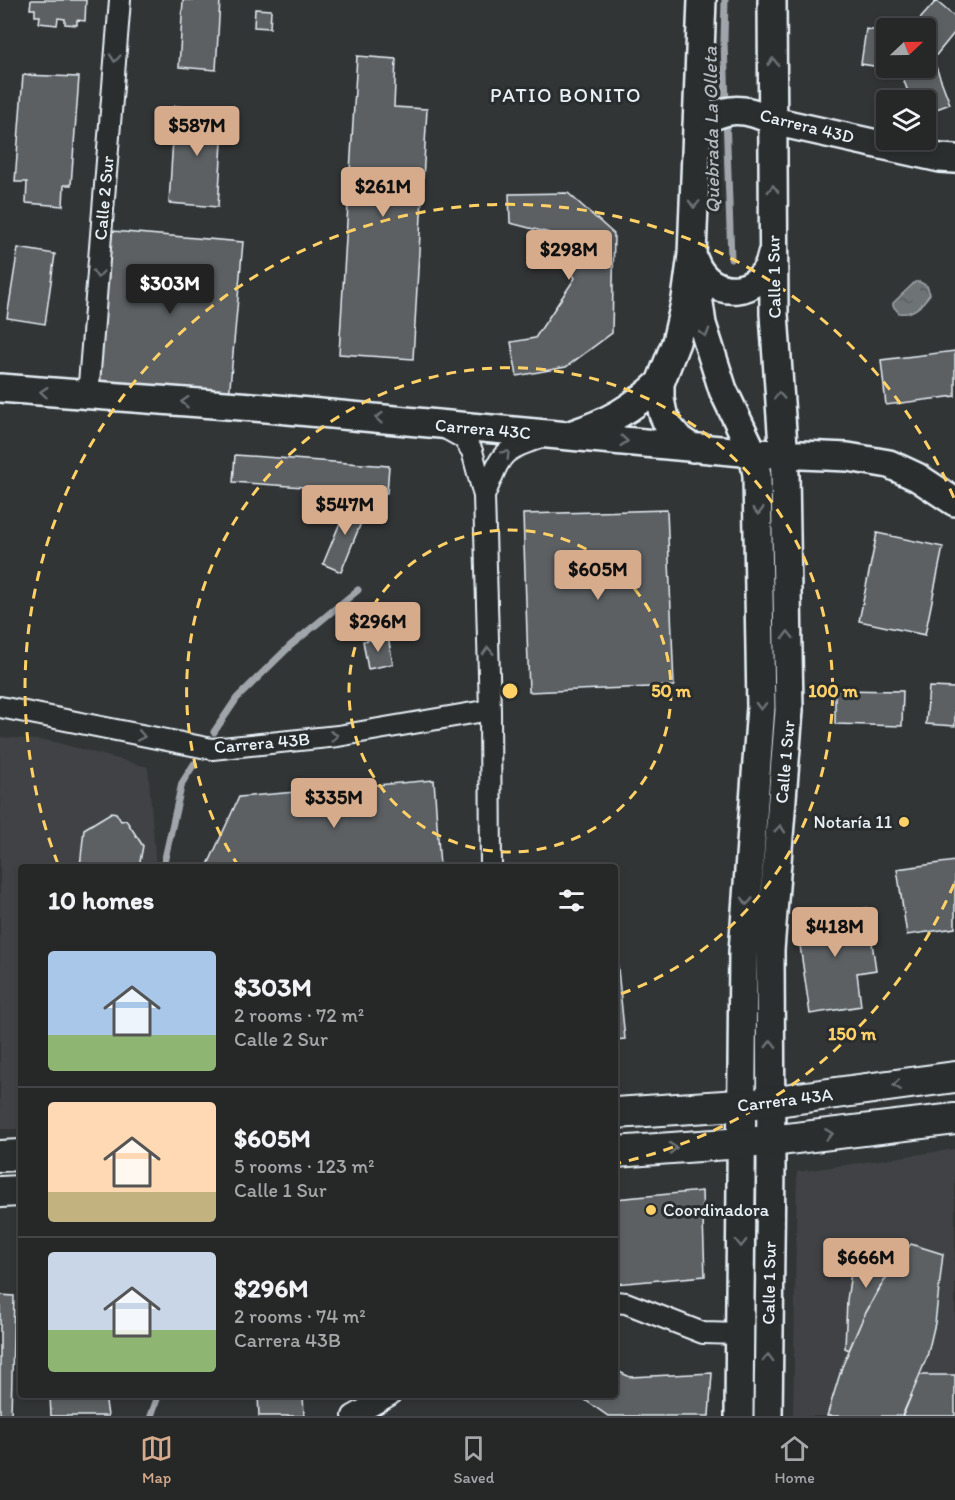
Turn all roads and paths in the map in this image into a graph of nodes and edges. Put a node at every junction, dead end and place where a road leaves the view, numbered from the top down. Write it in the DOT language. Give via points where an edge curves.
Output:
graph roads {
  1 [pos="120,0"];
  2 [pos="702,0"];
  3 [pos="772,0"];
  4 [pos="773,121"];
  5 [pos="697,125"];
  6 [pos="955,159"];
  7 [pos="774,247"];
  8 [pos="692,255"];
  9 [pos="660,383"];
  10 [pos="0,388"];
  11 [pos="88,396"];
  12 [pos="438,425"];
  13 [pos="557,436"];
  14 [pos="692,448"];
  15 [pos="753,453"];
  16 [pos="783,454"];
  17 [pos="484,496"];
  18 [pos="955,502"];
  19 [pos="0,707"];
  20 [pos="490,710"];
  21 [pos="491,864"];
  22 [pos="955,1077"];
  23 [pos="756,1104"];
  24 [pos="618,1113"];
  25 [pos="955,1119"];
  26 [pos="771,1141"];
  27 [pos="742,1143"];
  28 [pos="618,1152"];
  29 [pos="18,1155"];
  30 [pos="0,1156"];
  31 [pos="18,1191"];
  32 [pos="0,1192"];
  33 [pos="618,1302"];
  34 [pos="740,1334"];
  35 [pos="385,1398"];
  36 [pos="353,1416"];
  37 [pos="739,1416"];
  38 [pos="768,1416"];
  1 -- 11 [label="street, Calle 2 Sur, one-way"];
  2 -- 5 [label="street, Calle 1 Sur"];
  4 -- 3 [label="street, Calle 1 Sur, one-way"];
  4 -- 5 [label="street, Carrera 43D" via="742,110 710,116"];
  4 -- 6 [label="street, Carrera 43D"];
  7 -- 4 [label="street, Calle 1 Sur, one-way"];
  5 -- 8 [label="street, Calle 1 Sur, one-way"];
  7 -- 8 [label="street" via="770,264 760,279 745,288 727,290 710,284 698,271"];
  16 -- 7 [label="street, Calle 1 Sur, one-way"];
  8 -- 9 [label="street, Calle 1 Sur" via="679,331"];
  8 -- 15 [label="street, Calle 1 Sur, one-way" via="702,324 723,390"];
  9 -- 13 [label="street, Calle 1 Sur" via="617,416"];
  9 -- 14 [label="street, Calle 1 Sur" via="663,414 669,427"];
  11 -- 10 [label="street, Carrera 43C, one-way"];
  12 -- 11 [label="street, Carrera 43C, one-way"];
  12 -- 13 [label="street, Carrera 43C"];
  12 -- 17 [label="street, Calle 1 Sur" via="463,438 472,451"];
  13 -- 14 [label="street, Carrera 43C, one-way"];
  17 -- 13 [label="street, Calle 1 Sur, one-way" via="502,456 515,446"];
  14 -- 15 [label="street, Carrera 43C"];
  15 -- 16 [label="street, Carrera 43C"];
  15 -- 23 [label="street, Calle 1 Sur, one-way" via="757,475 762,707 743,952"];
  16 -- 18 [label="street, Carrera 43C" via="848,457 889,464"];
  23 -- 16 [label="street, Calle 1 Sur, one-way" via="789,710"];
  20 -- 17 [label="street, Calle 1 Sur, one-way"];
  19 -- 20 [label="street, Carrera 43B, one-way" via="212,749 338,735"];
  20 -- 21 [label="street, Calle 1 Sur"];
  22 -- 23 [label="main road, Carrera 43A, one-way"];
  23 -- 24 [label="main road, Carrera 43A"];
  23 -- 26 [label="street, Calle 1 Sur"];
  23 -- 27 [label="street, Calle 1 Sur"];
  26 -- 25 [label="main road, Carrera 43A, one-way"];
  26 -- 27 [label="main road, Carrera 43A"];
  38 -- 26 [label="street, Calle 1 Sur, one-way"];
  28 -- 27 [label="main road, Carrera 43A, one-way"];
  27 -- 34 [label="street, Calle 1 Sur, one-way"];
  29 -- 30 [label="main road"];
  31 -- 32 [label="main road"];
  33 -- 34 [label="street" via="703,1333"];
  34 -- 37 [label="street, Calle 1 Sur"];
  35 -- 36 [label="street"];
}
